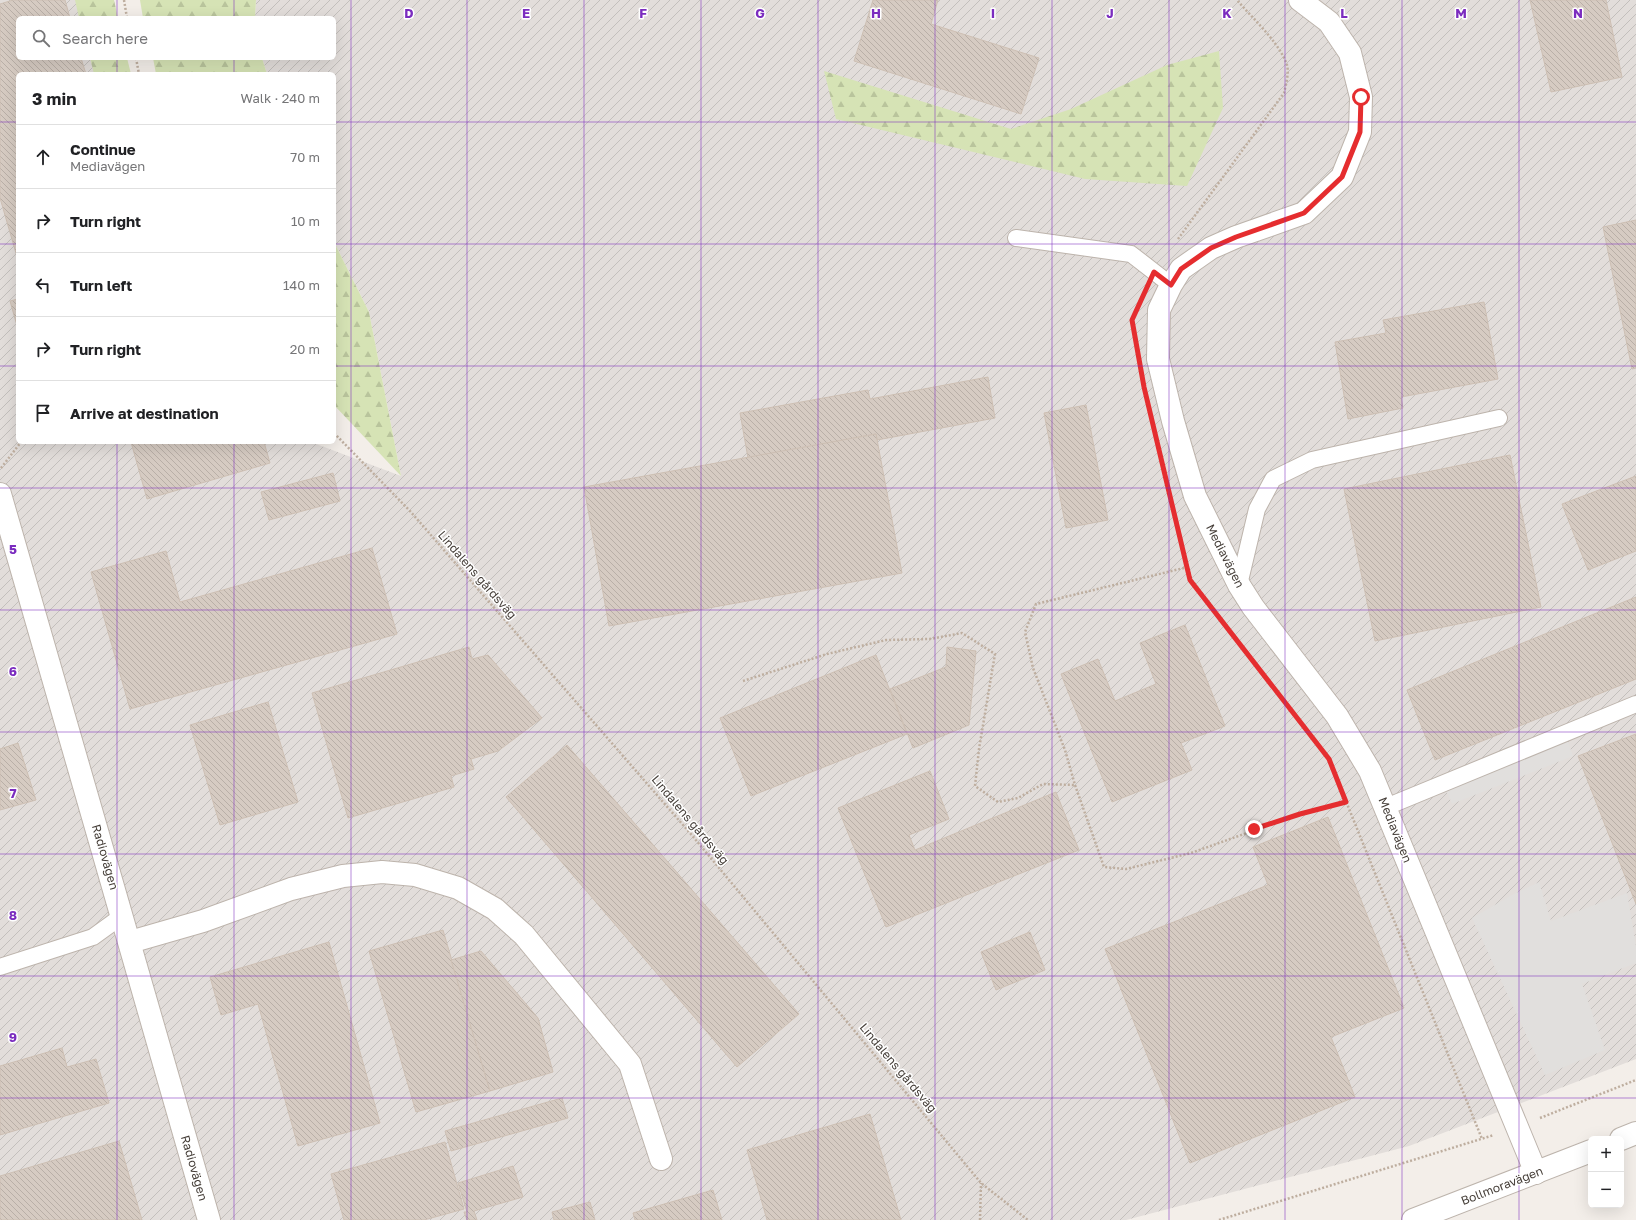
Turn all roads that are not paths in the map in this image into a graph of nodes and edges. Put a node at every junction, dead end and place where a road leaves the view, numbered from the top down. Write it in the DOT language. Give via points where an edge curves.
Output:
graph roads {
  1 [pos="1300,0"];
  2 [pos="1016,238"];
  3 [pos="1171,285"];
  4 [pos="1499,418"];
  5 [pos="0,494"];
  6 [pos="6,535"];
  7 [pos="1239,586"];
  8 [pos="1636,704"];
  9 [pos="1386,806"];
  10 [pos="122,916"];
  11 [pos="130,942"];
  12 [pos="0,967"];
  13 [pos="1636,1133"];
  14 [pos="1624,1138"];
  15 [pos="1588,1152"];
  16 [pos="661,1159"];
  17 [pos="1536,1173"];
  18 [pos="209,1220"];
  19 [pos="1412,1220"];
  1 -- 3 [label="street, Mediavägen" via="1329,22 1350,53 1361,97 1360,132 1342,177 1304,213 1211,248 1181,269"];
  2 -- 3 [label="lane" via="1131,254"];
  3 -- 7 [label="street, Mediavägen" via="1159,310 1158,359 1195,496"];
  4 -- 7 [label="lane" via="1312,460 1273,478 1257,509"];
  5 -- 6 [label="street, Radiovägen"];
  6 -- 10 [label="street, Radiovägen"];
  7 -- 9 [label="street, Mediavägen" via="1337,716 1370,771"];
  8 -- 9 [label="lane"];
  9 -- 17 [label="street, Mediavägen"];
  10 -- 11 [label="street, Radiovägen"];
  10 -- 12 [label="lane" via="93,937"];
  11 -- 16 [label="street" via="203,921 291,890 343,876 382,872 415,875 458,888 495,909 524,934 630,1064"];
  11 -- 18 [label="street, Radiovägen"];
  13 -- 14 [label="street"];
  15 -- 17 [label="street, Bollmoravägen"];
  17 -- 19 [label="street, Bollmoravägen"];
}
